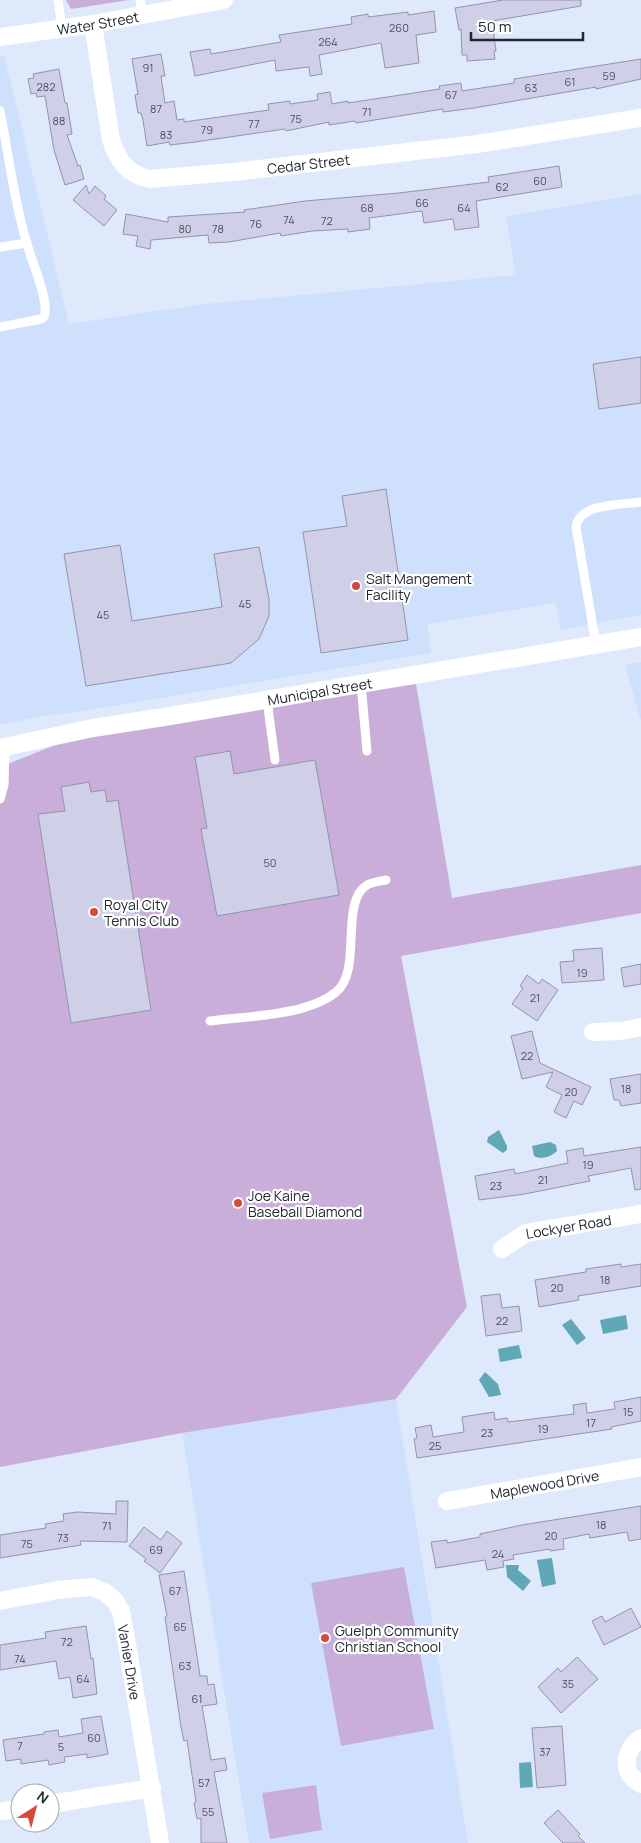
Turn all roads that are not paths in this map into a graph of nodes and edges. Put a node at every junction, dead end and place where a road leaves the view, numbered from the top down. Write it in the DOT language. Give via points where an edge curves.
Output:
graph roads {
  1 [pos="58,0"];
  2 [pos="224,0"];
  3 [pos="142,7"];
  4 [pos="92,24"];
  5 [pos="62,28"];
  6 [pos="0,37"];
  7 [pos="0,111"];
  8 [pos="641,118"];
  9 [pos="26,243"];
  10 [pos="0,247"];
  11 [pos="0,327"];
  12 [pos="641,502"];
  13 [pos="641,638"];
  14 [pos="596,645"];
  15 [pos="362,684"];
  16 [pos="267,700"];
  17 [pos="2,747"];
  18 [pos="367,751"];
  19 [pos="275,760"];
  20 [pos="0,799"];
  21 [pos="386,880"];
  22 [pos="210,1021"];
  23 [pos="641,1027"];
  24 [pos="593,1032"];
  25 [pos="641,1214"];
  26 [pos="502,1249"];
  27 [pos="641,1467"];
  28 [pos="447,1501"];
  29 [pos="0,1601"];
  30 [pos="641,1738"];
  31 [pos="641,1784"];
  32 [pos="152,1788"];
  33 [pos="60,1802"];
  34 [pos="160,1843"];
  1 -- 5 [label="lane"];
  2 -- 3 [label="street, Water Street"];
  3 -- 4 [label="street, Water Street"];
  4 -- 5 [label="street, Water Street"];
  4 -- 8 [label="street, Cedar Street" via="111,140 122,164 141,178 227,173 477,144"];
  5 -- 6 [label="street, Water Street"];
  7 -- 9 [label="lane"];
  9 -- 10 [label="lane"];
  9 -- 11 [label="lane" via="40,282 46,314 41,319"];
  12 -- 14 [label="lane" via="589,510 576,522"];
  13 -- 14 [label="street, Municipal Street"];
  14 -- 15 [label="street, Municipal Street"];
  15 -- 16 [label="street, Municipal Street"];
  15 -- 18 [label="lane"];
  16 -- 17 [label="street, Municipal Street" via="93,728"];
  16 -- 19 [label="lane"];
  17 -- 20 [label="lane" via="4,786"];
  21 -- 22 [label="lane" via="367,885 357,900 349,969 337,992 302,1009"];
  23 -- 24 [label="street"];
  25 -- 26 [label="street, Lockyer Road" via="526,1233"];
  27 -- 28 [label="street, Maplewood Drive"];
  29 -- 32 [label="street, Vanier Drive" via="92,1587 115,1601 121,1611"];
  30 -- 31 [label="street" via="630,1749 626,1764 629,1773"];
  32 -- 33 [label="street"];
  32 -- 34 [label="street, Vanier Drive"];
}
